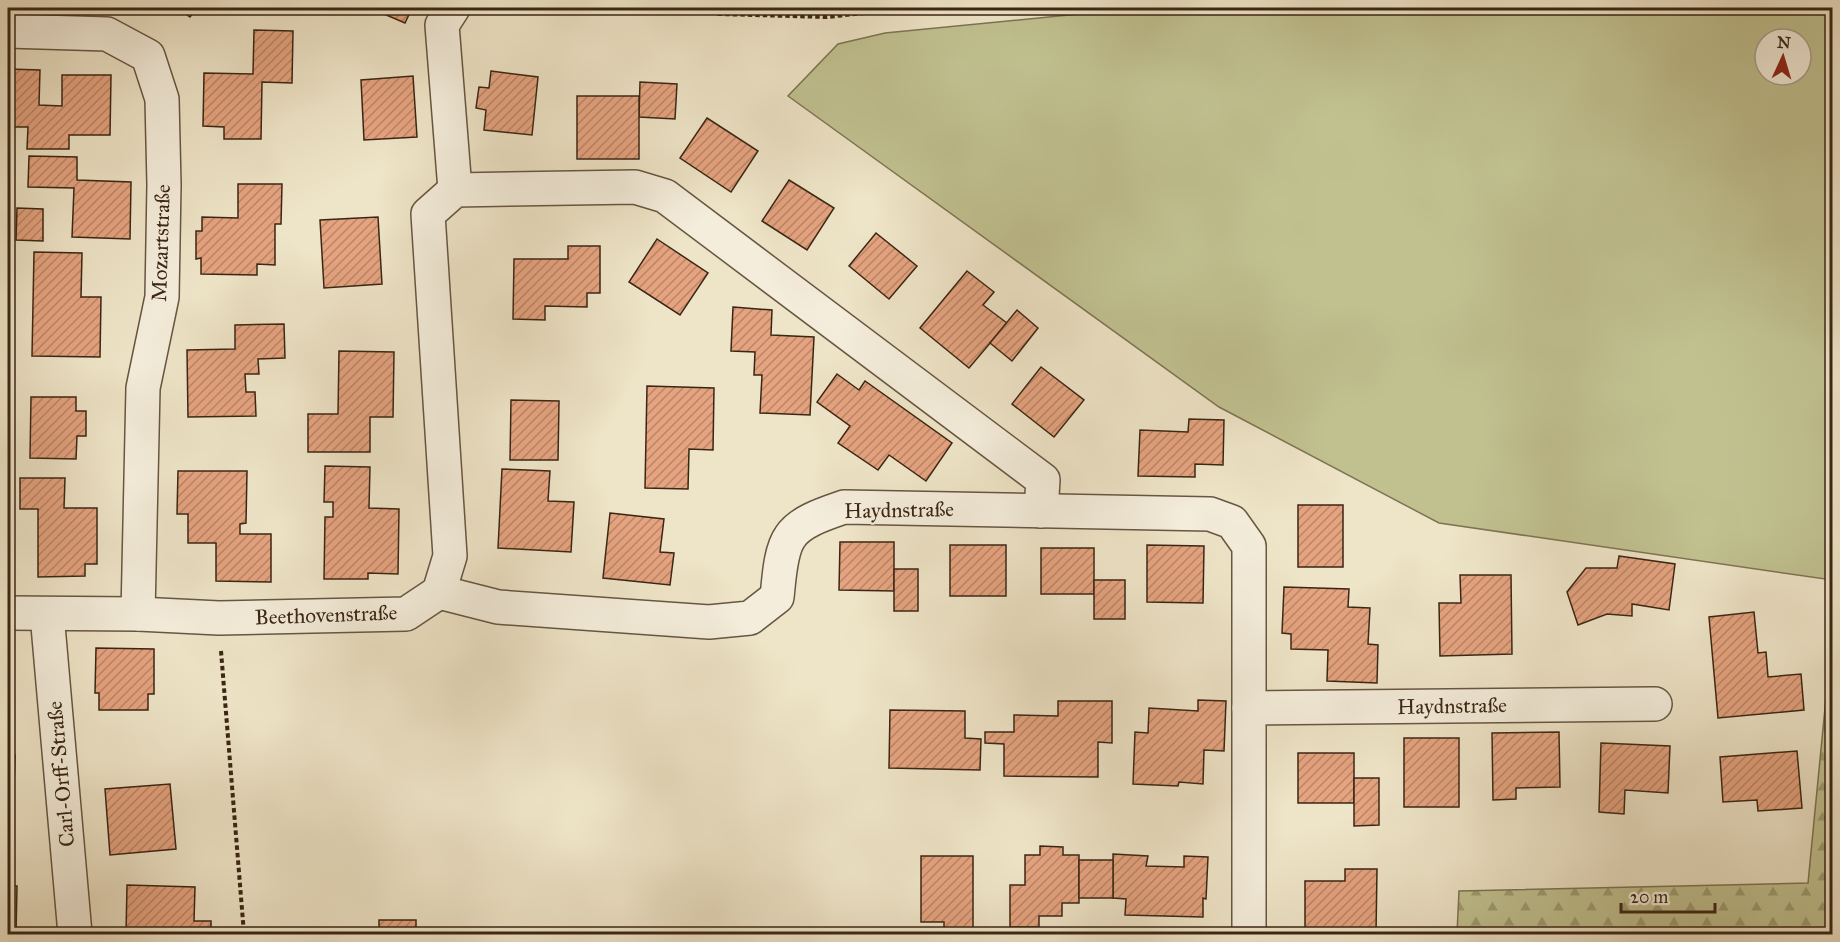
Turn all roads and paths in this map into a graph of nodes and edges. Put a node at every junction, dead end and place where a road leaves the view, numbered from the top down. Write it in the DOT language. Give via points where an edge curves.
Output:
graph roads {
  1 [pos="453,8"];
  2 [pos="704,8"];
  3 [pos="912,8"];
  4 [pos="8,32"];
  5 [pos="455,190"];
  6 [pos="1041,510"];
  7 [pos="439,592"];
  8 [pos="8,613"];
  9 [pos="47,614"];
  10 [pos="138,614"];
  11 [pos="219,618"];
  12 [pos="1655,704"];
  13 [pos="1249,708"];
  14 [pos="75,934"];
  15 [pos="244,934"];
  16 [pos="1249,934"];
  1 -- 5 [label="street" via="442,25"];
  2 -- 3 [label="path" via="718,14 827,16"];
  4 -- 10 [label="street, Mozartstraße" via="107,34 148,56 162,99 162,297 143,388"];
  5 -- 6 [label="street" via="634,187 665,196 1043,480"];
  5 -- 7 [label="street" via="428,214 450,556"];
  6 -- 7 [label="street, Haydnstraße" via="844,507 812,519 790,536 781,561 777,597 750,618 710,622 498,607"];
  6 -- 13 [label="street, Haydnstraße" via="1210,514 1232,522 1249,546"];
  7 -- 11 [label="street, Beethovenstraße" via="406,614"];
  8 -- 9 [label="street, Beethovenstraße"];
  9 -- 10 [label="street, Beethovenstraße"];
  9 -- 14 [label="street, Carl-Orff-Straße"];
  10 -- 11 [label="street, Beethovenstraße"];
  11 -- 15 [label="path"];
  12 -- 13 [label="street, Haydnstraße"];
  13 -- 16 [label="street, Haydnstraße"];
}
